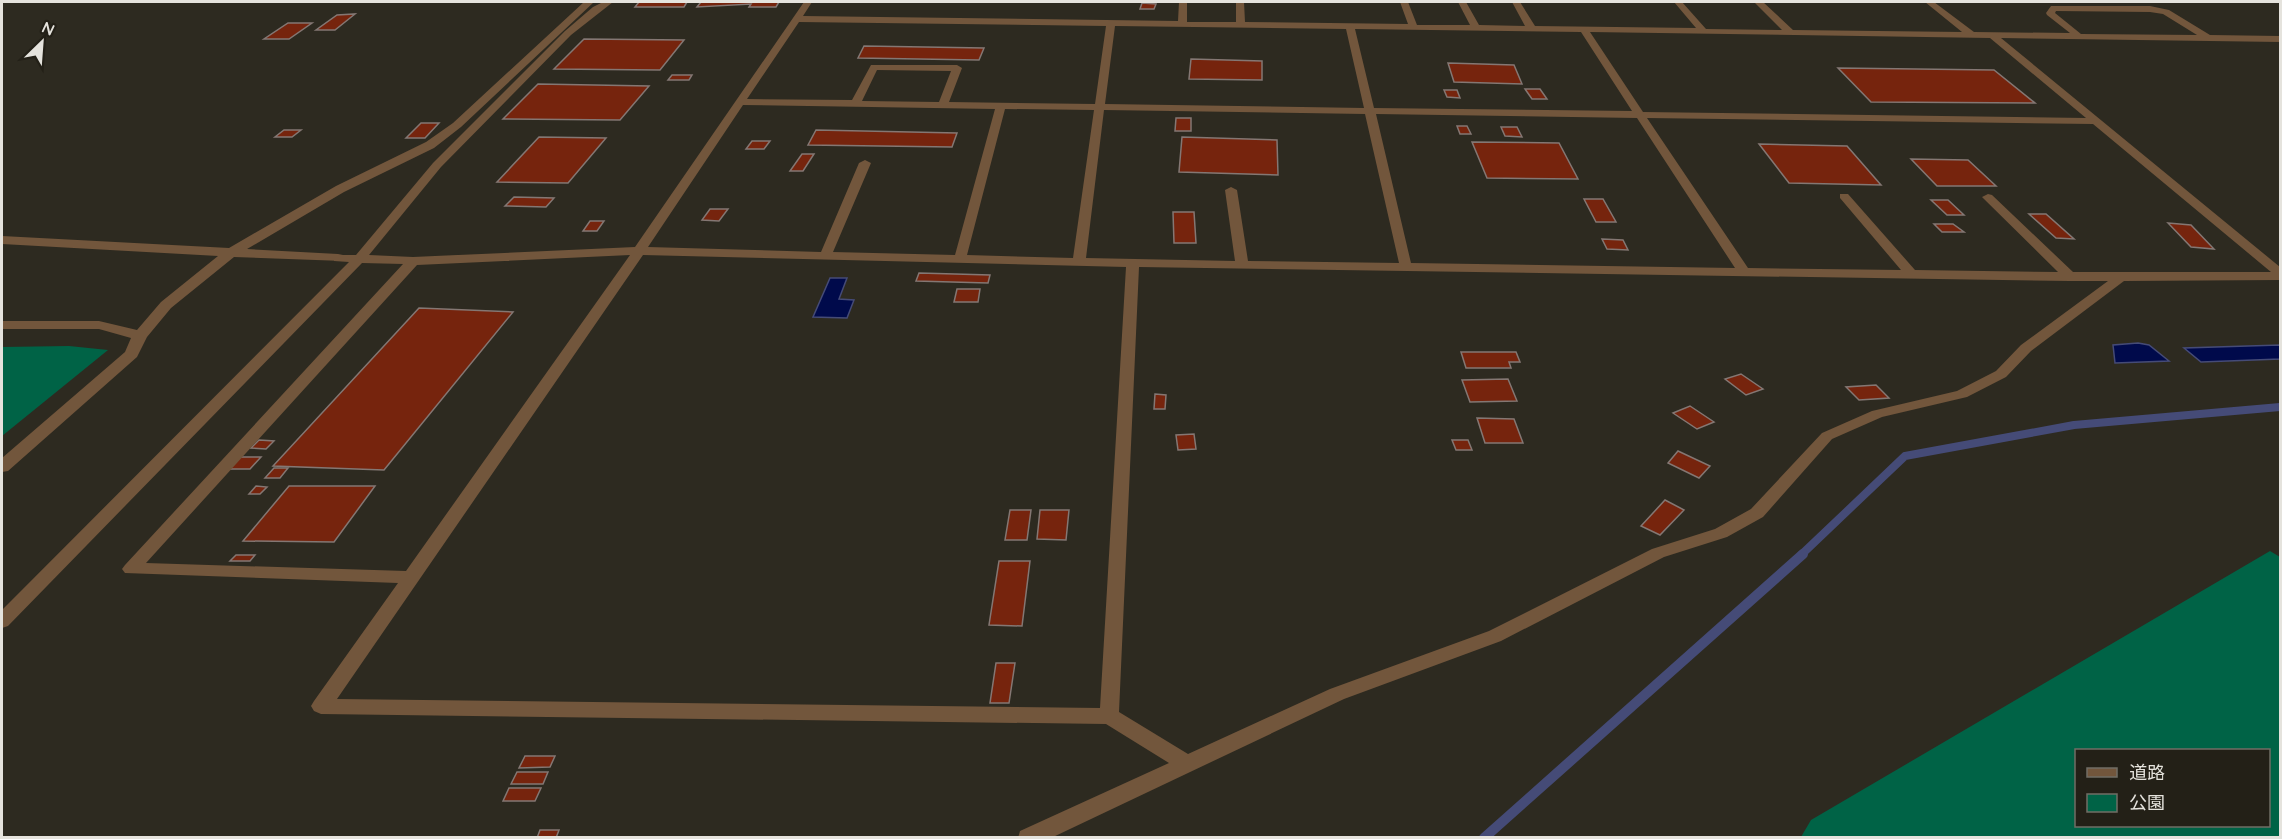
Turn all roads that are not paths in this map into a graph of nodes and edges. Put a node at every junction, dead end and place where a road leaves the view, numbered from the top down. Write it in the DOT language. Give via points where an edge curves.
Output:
graph roads {
  1 [pos="589,2"];
  2 [pos="609,2"];
  3 [pos="808,2"];
  4 [pos="1183,2"];
  5 [pos="1240,2"];
  6 [pos="1404,2"];
  7 [pos="1462,2"];
  8 [pos="1516,2"];
  9 [pos="1672,2"];
  10 [pos="1678,2"];
  11 [pos="1758,2"];
  12 [pos="1929,2"];
  13 [pos="798,19"];
  14 [pos="1111,23"];
  15 [pos="1182,24"];
  16 [pos="1241,24"];
  17 [pos="1350,26"];
  18 [pos="1413,27"];
  19 [pos="1476,27"];
  20 [pos="1531,28"];
  21 [pos="1583,29"];
  22 [pos="1703,31"];
  23 [pos="1791,33"];
  24 [pos="1973,36"];
  25 [pos="1993,36"];
  26 [pos="2080,37"];
  27 [pos="2208,38"];
  28 [pos="2280,39"];
  29 [pos="741,102"];
  30 [pos="856,103"];
  31 [pos="943,104"];
  32 [pos="1001,105"];
  33 [pos="1099,107"];
  34 [pos="1370,111"];
  35 [pos="1642,115"];
  36 [pos="2096,121"];
  37 [pos="865,163"];
  38 [pos="1231,190"];
  39 [pos="1844,196"];
  40 [pos="1988,197"];
  41 [pos="2,240"];
  42 [pos="639,251"];
  43 [pos="230,253"];
  44 [pos="825,256"];
  45 [pos="338,258"];
  46 [pos="360,258"];
  47 [pos="960,259"];
  48 [pos="413,261"];
  49 [pos="1079,262"];
  50 [pos="1133,263"];
  51 [pos="1242,264"];
  52 [pos="1406,267"];
  53 [pos="1744,272"];
  54 [pos="1911,274"];
  55 [pos="2280,274"];
  56 [pos="2070,277"];
  57 [pos="2121,277"];
  58 [pos="2,325"];
  59 [pos="140,336"];
  60 [pos="2,467"];
  61 [pos="412,577"];
  62 [pos="2,621"];
  63 [pos="1109,716"];
  64 [pos="1187,764"];
  65 [pos="1028,837"];
  1 -- 43 [label="street" via="457,125 430,145 340,189"];
  2 -- 46 [label="lane" via="568,33 437,165"];
  3 -- 13 [label="lane"];
  4 -- 15 [label="lane"];
  5 -- 16 [label="lane"];
  6 -- 18 [label="lane"];
  7 -- 19 [label="lane"];
  8 -- 20 [label="lane"];
  9 -- 10 [label="lane"];
  10 -- 22 [label="lane"];
  11 -- 23 [label="lane"];
  12 -- 24 [label="lane"];
  13 -- 14 [label="lane"];
  13 -- 29 [label="lane"];
  14 -- 15 [label="lane"];
  14 -- 33 [label="lane"];
  15 -- 16 [label="lane"];
  16 -- 17 [label="lane"];
  17 -- 18 [label="lane"];
  17 -- 34 [label="lane"];
  18 -- 19 [label="lane"];
  19 -- 20 [label="lane"];
  20 -- 21 [label="lane"];
  21 -- 22 [label="lane"];
  21 -- 35 [label="lane"];
  22 -- 23 [label="lane"];
  23 -- 24 [label="lane"];
  24 -- 25 [label="lane"];
  25 -- 26 [label="lane"];
  25 -- 36 [label="lane"];
  26 -- 27 [label="lane"];
  26 -- 27 [label="lane" via="2050,13 2054,8 2166,12"];
  27 -- 28 [label="lane"];
  29 -- 30 [label="lane"];
  29 -- 42 [label="lane"];
  30 -- 31 [label="lane"];
  30 -- 31 [label="lane" via="874,67 957,68"];
  31 -- 32 [label="lane"];
  32 -- 33 [label="lane"];
  32 -- 47 [label="lane"];
  33 -- 34 [label="lane"];
  33 -- 49 [label="lane"];
  34 -- 35 [label="lane"];
  34 -- 52 [label="lane"];
  35 -- 36 [label="lane"];
  35 -- 53 [label="lane"];
  36 -- 55 [label="lane"];
  37 -- 44 [label="lane"];
  38 -- 51 [label="lane"];
  39 -- 54 [label="lane"];
  40 -- 56 [label="lane"];
  41 -- 43 [label="street"];
  42 -- 44 [label="lane"];
  42 -- 48 [label="lane"];
  42 -- 61 [label="lane"];
  43 -- 45 [label="street"];
  43 -- 59 [label="street" via="166,305"];
  44 -- 47 [label="lane"];
  45 -- 46 [label="lane"];
  46 -- 48 [label="lane"];
  46 -- 62 [label="lane"];
  47 -- 49 [label="lane"];
  48 -- 61 [label="lane" via="131,569"];
  49 -- 50 [label="lane"];
  50 -- 51 [label="lane"];
  50 -- 63 [label="lane"];
  51 -- 52 [label="lane"];
  52 -- 53 [label="lane"];
  53 -- 54 [label="lane"];
  54 -- 56 [label="lane"];
  55 -- 57 [label="lane"];
  56 -- 57 [label="lane"];
  57 -- 64 [label="lane" via="2026,348 2001,374 1962,394 1877,414 1827,436 1757,513 1721,533 1658,553 1495,636 1337,694"];
  58 -- 59 [label="street" via="99,325"];
  59 -- 60 [label="street" via="132,354"];
  61 -- 63 [label="lane" via="321,706"];
  63 -- 64 [label="lane"];
  64 -- 65 [label="lane"];
}
